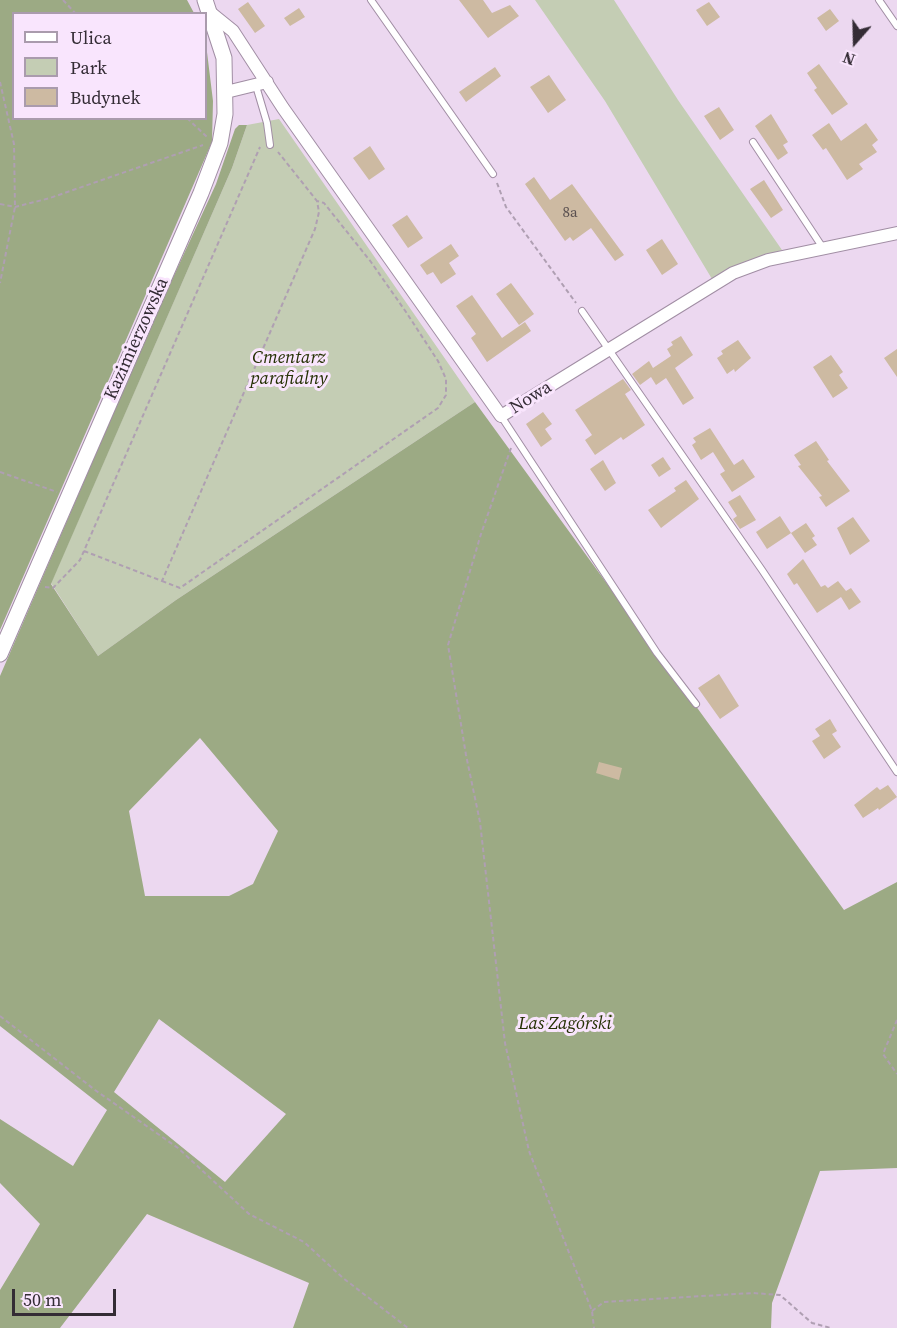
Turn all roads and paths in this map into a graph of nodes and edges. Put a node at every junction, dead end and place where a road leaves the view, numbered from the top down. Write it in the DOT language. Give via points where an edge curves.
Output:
graph roads {
  1 [pos="63,0"];
  2 [pos="371,0"];
  3 [pos="879,0"];
  4 [pos="208,7"];
  5 [pos="74,12"];
  6 [pos="897,26"];
  7 [pos="0,82"];
  8 [pos="262,84"];
  9 [pos="226,92"];
  10 [pos="189,120"];
  11 [pos="753,142"];
  12 [pos="270,145"];
  13 [pos="493,174"];
  14 [pos="317,201"];
  15 [pos="0,204"];
  16 [pos="15,207"];
  17 [pos="897,233"];
  18 [pos="824,249"];
  19 [pos="0,283"];
  20 [pos="582,311"];
  21 [pos="609,350"];
  22 [pos="501,416"];
  23 [pos="515,436"];
  24 [pos="0,472"];
  25 [pos="62,494"];
  26 [pos="84,551"];
  27 [pos="162,581"];
  28 [pos="32,582"];
  29 [pos="0,654"];
  30 [pos="696,704"];
  31 [pos="897,772"];
  32 [pos="0,1016"];
  33 [pos="897,1020"];
  34 [pos="897,1074"];
  35 [pos="592,1311"];
  36 [pos="408,1328"];
  37 [pos="594,1328"];
  38 [pos="831,1328"];
  1 -- 5 [label="path"];
  2 -- 13 [label="lane"];
  3 -- 6 [label="lane"];
  4 -- 8 [label="street, Nowa" via="233,31"];
  4 -- 9 [label="street, Kazimierzowska" via="224,58"];
  7 -- 16 [label="path" via="14,144"];
  8 -- 9 [label="street"];
  8 -- 12 [label="lane"];
  8 -- 22 [label="street, Nowa"];
  9 -- 28 [label="street, Kazimierzowska" via="220,143 201,193"];
  10 -- 16 [label="path" via="212,142"];
  11 -- 18 [label="lane"];
  12 -- 14 [label="path"];
  12 -- 26 [label="path" via="261,145"];
  13 -- 20 [label="path" via="506,207"];
  14 -- 27 [label="path" via="315,229"];
  14 -- 27 [label="path" via="324,203 406,312 438,362 446,379 446,395 438,408 180,588"];
  15 -- 16 [label="path"];
  16 -- 19 [label="path"];
  17 -- 18 [label="street, Nowa"];
  18 -- 21 [label="street, Nowa" via="768,260 733,273"];
  20 -- 21 [label="lane"];
  21 -- 22 [label="street, Nowa"];
  21 -- 31 [label="lane"];
  22 -- 23 [label="lane"];
  23 -- 30 [label="lane" via="657,653"];
  23 -- 35 [label="path" via="448,645 480,822 505,1042 530,1151"];
  24 -- 25 [label="path"];
  26 -- 27 [label="path"];
  26 -- 28 [label="path" via="53,588"];
  28 -- 29 [label="street, Kazimierzowska"];
  32 -- 36 [label="path" via="178,1148 249,1214 304,1242"];
  33 -- 34 [label="path" via="883,1054"];
  35 -- 37 [label="path"];
  35 -- 38 [label="path" via="604,1302 780,1295 812,1323"];
}
